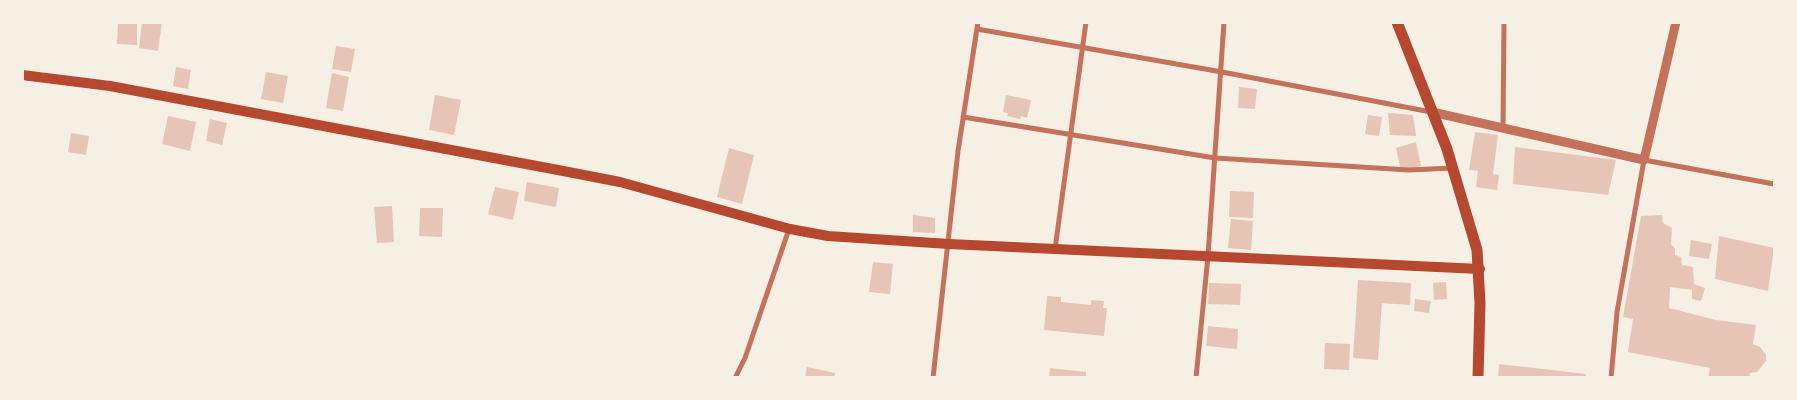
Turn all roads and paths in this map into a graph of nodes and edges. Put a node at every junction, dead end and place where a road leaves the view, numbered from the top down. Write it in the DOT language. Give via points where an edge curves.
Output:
graph roads {
  1 [pos="1086,22"];
  2 [pos="1224,22"];
  3 [pos="1397,22"];
  4 [pos="1504,22"];
  5 [pos="1676,22"];
  6 [pos="977,26"];
  7 [pos="1082,47"];
  8 [pos="1222,72"];
  9 [pos="22,75"];
  10 [pos="1432,112"];
  11 [pos="963,117"];
  12 [pos="1503,128"];
  13 [pos="1070,136"];
  14 [pos="1215,158"];
  15 [pos="1644,160"];
  16 [pos="1453,168"];
  17 [pos="1774,184"];
  18 [pos="790,229"];
  19 [pos="949,244"];
  20 [pos="1055,249"];
  21 [pos="1208,256"];
  22 [pos="1480,269"];
  23 [pos="735,378"];
  24 [pos="933,378"];
  25 [pos="1196,378"];
  26 [pos="1478,378"];
  27 [pos="1611,378"];
  1 -- 7 [label="street"];
  2 -- 8 [label="street"];
  3 -- 10 [label="main road"];
  4 -- 12 [label="street"];
  5 -- 15 [label="street"];
  6 -- 7 [label="street"];
  6 -- 11 [label="street"];
  7 -- 8 [label="street"];
  7 -- 13 [label="street"];
  8 -- 10 [label="street"];
  8 -- 14 [label="street"];
  9 -- 18 [label="main road" via="110,86 620,182"];
  10 -- 12 [label="street"];
  10 -- 16 [label="main road"];
  11 -- 13 [label="street"];
  11 -- 19 [label="street"];
  12 -- 15 [label="street"];
  13 -- 14 [label="street"];
  13 -- 20 [label="street"];
  14 -- 16 [label="street" via="1409,170"];
  14 -- 21 [label="street"];
  15 -- 17 [label="street"];
  15 -- 27 [label="street" via="1617,312"];
  16 -- 22 [label="main road" via="1478,250"];
  18 -- 19 [label="main road" via="855,238"];
  18 -- 23 [label="street" via="751,342"];
  19 -- 20 [label="main road"];
  19 -- 24 [label="street"];
  20 -- 21 [label="main road"];
  21 -- 22 [label="main road"];
  21 -- 25 [label="street"];
  22 -- 26 [label="main road"];
}
